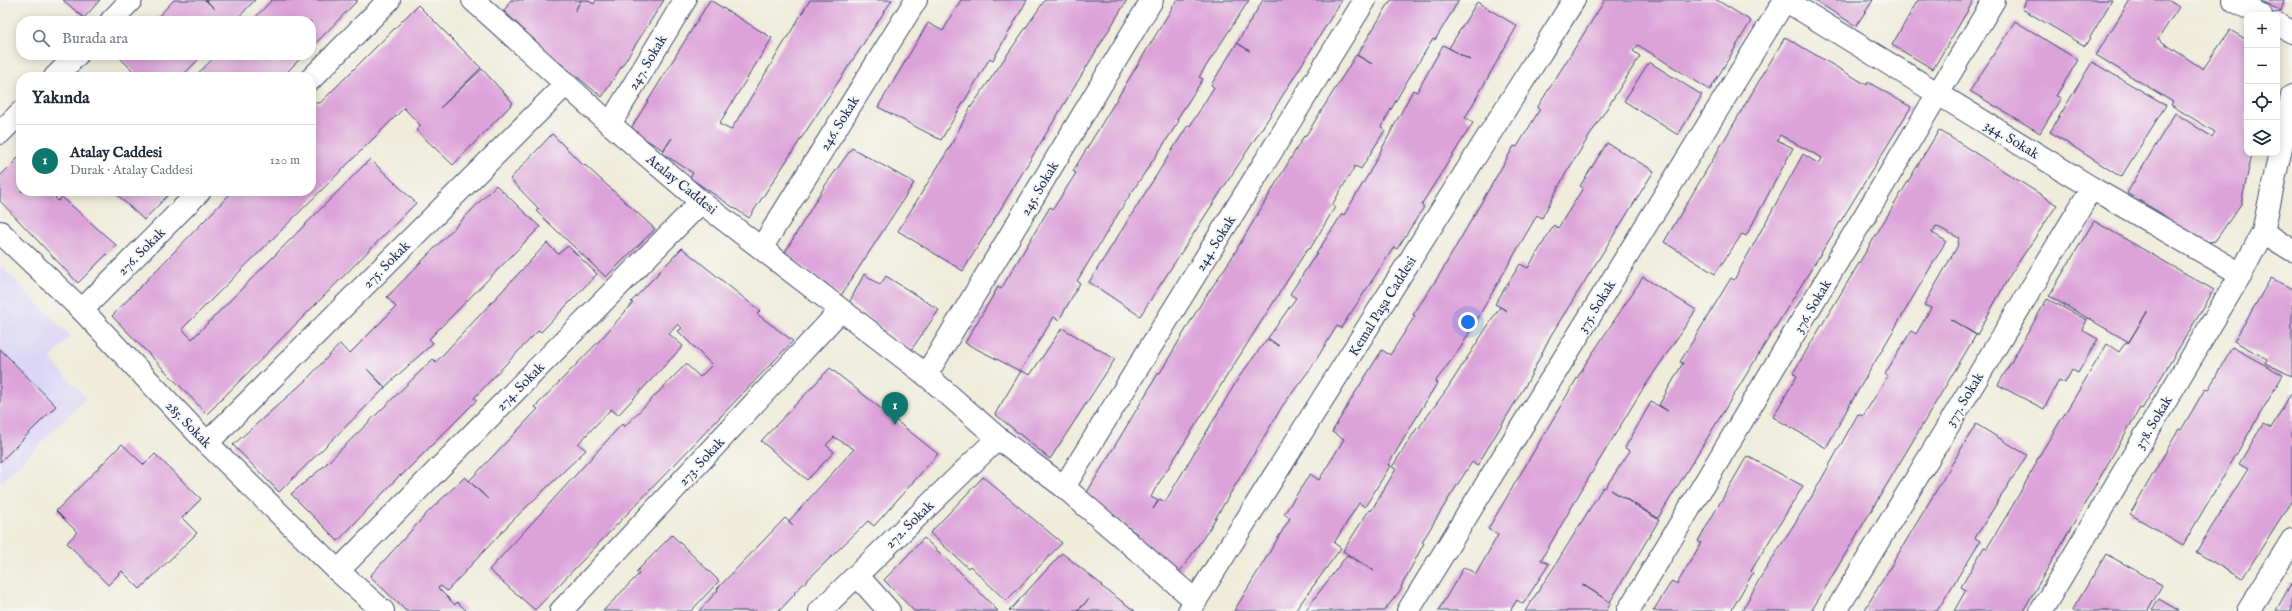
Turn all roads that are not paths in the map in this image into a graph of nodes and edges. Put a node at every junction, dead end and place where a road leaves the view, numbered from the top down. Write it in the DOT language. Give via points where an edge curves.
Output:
graph roads {
  1 [pos="132,0"];
  2 [pos="389,0"];
  3 [pos="474,0"];
  4 [pos="685,0"];
  5 [pos="916,0"];
  6 [pos="1152,0"];
  7 [pos="1365,0"];
  8 [pos="1574,0"];
  9 [pos="1785,0"];
  10 [pos="1994,0"];
  11 [pos="2233,0"];
  12 [pos="2255,12"];
  13 [pos="116,16"];
  14 [pos="2280,26"];
  15 [pos="2292,32"];
  16 [pos="72,60"];
  17 [pos="60,72"];
  18 [pos="316,74"];
  19 [pos="565,84"];
  20 [pos="1940,95"];
  21 [pos="2292,96"];
  22 [pos="16,117"];
  23 [pos="610,124"];
  24 [pos="0,133"];
  25 [pos="2092,188"];
  26 [pos="195,196"];
  27 [pos="701,202"];
  28 [pos="0,232"];
  29 [pos="2263,232"];
  30 [pos="762,247"];
  31 [pos="2292,250"];
  32 [pos="2241,274"];
  33 [pos="82,310"];
  34 [pos="840,311"];
  35 [pos="926,375"];
  36 [pos="998,438"];
  37 [pos="207,443"];
  38 [pos="1064,487"];
  39 [pos="2292,540"];
  40 [pos="338,571"];
  41 [pos="856,575"];
  42 [pos="1192,606"];
  43 [pos="383,611"];
  44 [pos="561,611"];
  45 [pos="820,611"];
  46 [pos="889,611"];
  47 [pos="1408,611"];
  48 [pos="1628,611"];
  49 [pos="1836,611"];
  50 [pos="2041,611"];
  51 [pos="2248,611"];
  1 -- 13 [label="street"];
  2 -- 18 [label="street"];
  3 -- 19 [label="street, Atalay Caddesi"];
  4 -- 23 [label="street, 247. Sokak"];
  5 -- 30 [label="street, 246. Sokak"];
  6 -- 35 [label="street, 245. Sokak"];
  7 -- 38 [label="street, 244. Sokak"];
  8 -- 42 [label="street, Kemal Paşa Caddesi"];
  9 -- 20 [label="street, 344. Sokak"];
  9 -- 47 [label="street, 375. Sokak"];
  10 -- 20 [label="street, 376. Sokak"];
  11 -- 12 [label="street"];
  14 -- 15 [label="street"];
  16 -- 17 [label="street"];
  19 -- 23 [label="street, Atalay Caddesi"];
  19 -- 37 [label="street, 275. Sokak"];
  20 -- 25 [label="street, 344. Sokak"];
  20 -- 48 [label="street, 376. Sokak"];
  21 -- 29 [label="street, 378. Sokak"];
  22 -- 24 [label="street"];
  23 -- 27 [label="street, Atalay Caddesi"];
  25 -- 32 [label="street, 344. Sokak"];
  25 -- 49 [label="street, 377. Sokak"];
  26 -- 33 [label="street, 276. Sokak"];
  27 -- 30 [label="street, Atalay Caddesi"];
  27 -- 40 [label="street, 274. Sokak"];
  28 -- 33 [label="street, 285. Sokak"];
  29 -- 31 [label="street"];
  29 -- 32 [label="street, 378. Sokak"];
  30 -- 34 [label="street, Atalay Caddesi"];
  32 -- 50 [label="street, 378. Sokak"];
  33 -- 37 [label="street, 285. Sokak"];
  34 -- 35 [label="street, Atalay Caddesi"];
  34 -- 44 [label="street, 273. Sokak"];
  35 -- 36 [label="street, Atalay Caddesi"];
  36 -- 38 [label="street, Atalay Caddesi"];
  36 -- 41 [label="street, 272. Sokak"];
  37 -- 40 [label="street, 285. Sokak"];
  38 -- 42 [label="street, Atalay Caddesi"];
  39 -- 51 [label="street"];
  40 -- 43 [label="street, 285. Sokak"];
  41 -- 45 [label="street, 272. Sokak"];
  41 -- 46 [label="street"];
}
